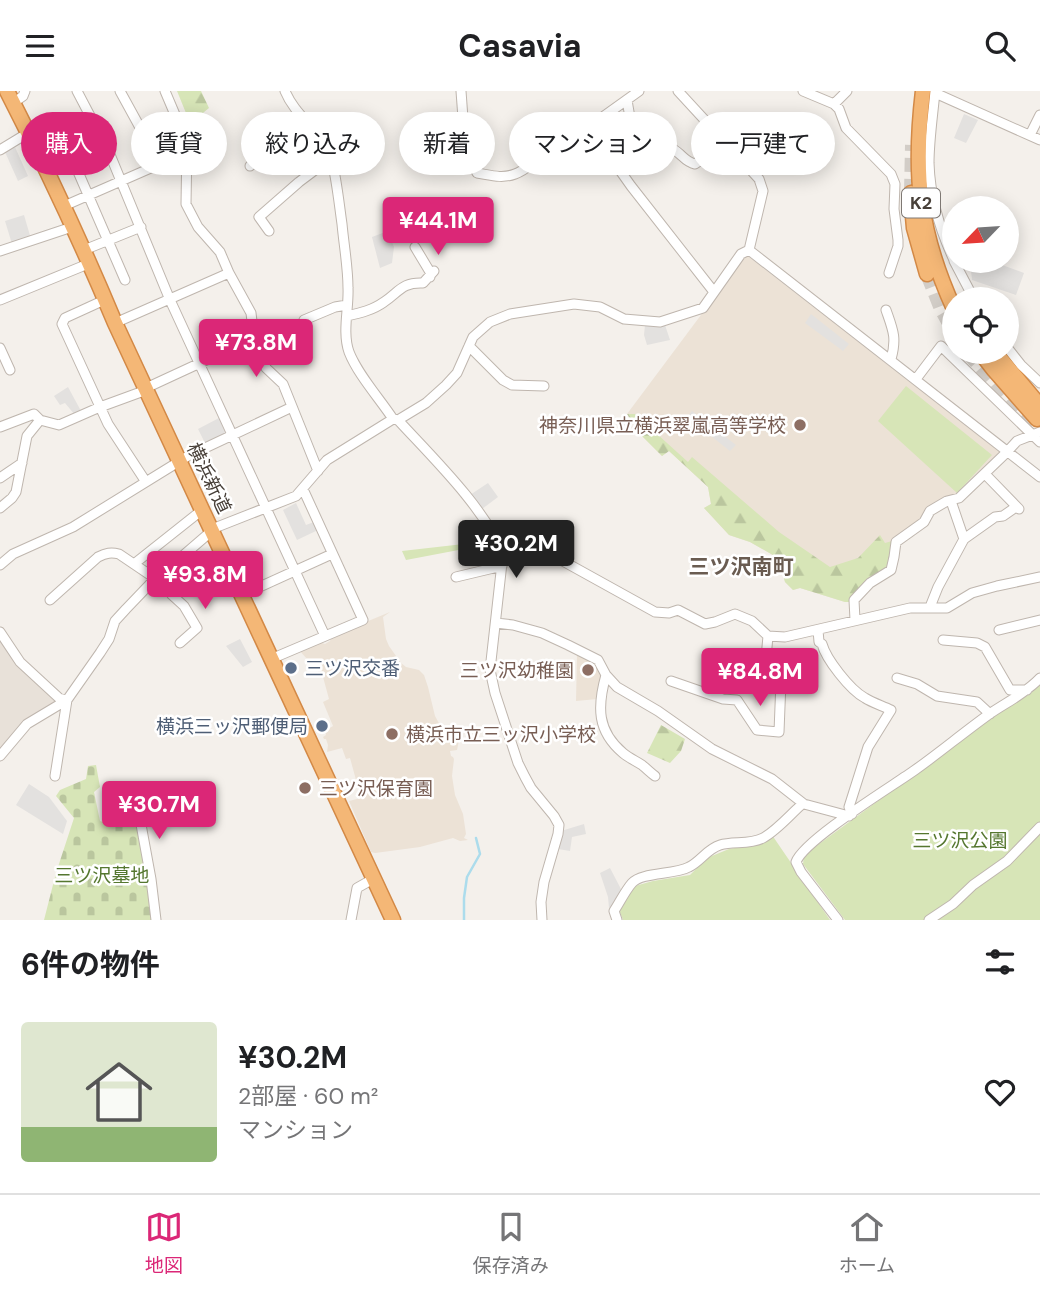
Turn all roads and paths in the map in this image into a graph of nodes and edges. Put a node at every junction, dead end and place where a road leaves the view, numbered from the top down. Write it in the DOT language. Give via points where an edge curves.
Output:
graph roads {
  1 [pos="25,91"];
  2 [pos="78,91"];
  3 [pos="120,91"];
  4 [pos="164,91"];
  5 [pos="285,91"];
  6 [pos="461,91"];
  7 [pos="639,91"];
  8 [pos="678,91"];
  9 [pos="803,91"];
  10 [pos="847,91"];
  11 [pos="0,92"];
  12 [pos="931,92"];
  13 [pos="10,97"];
  14 [pos="627,100"];
  15 [pos="834,104"];
  16 [pos="89,112"];
  17 [pos="132,112"];
  18 [pos="173,112"];
  19 [pos="298,112"];
  20 [pos="610,112"];
  21 [pos="697,112"];
  22 [pos="1040,115"];
  23 [pos="21,123"];
  24 [pos="21,127"];
  25 [pos="1030,135"];
  26 [pos="1040,140"];
  27 [pos="21,142"];
  28 [pos="0,150"];
  29 [pos="691,163"];
  30 [pos="117,171"];
  31 [pos="43,175"];
  32 [pos="47,175"];
  33 [pos="80,175"];
  34 [pos="133,175"];
  35 [pos="187,175"];
  36 [pos="308,175"];
  37 [pos="334,175"];
  38 [pos="510,175"];
  39 [pos="623,175"];
  40 [pos="754,175"];
  41 [pos="121,180"];
  42 [pos="911,193"];
  43 [pos="89,195"];
  44 [pos="64,207"];
  45 [pos="141,227"];
  46 [pos="66,229"];
  47 [pos="269,231"];
  48 [pos="942,232"];
  49 [pos="107,240"];
  50 [pos="930,245"];
  51 [pos="415,247"];
  52 [pos="84,250"];
  53 [pos="749,250"];
  54 [pos="0,251"];
  55 [pos="83,267"];
  56 [pos="229,272"];
  57 [pos="888,272"];
  58 [pos="927,274"];
  59 [pos="125,280"];
  60 [pos="945,287"];
  61 [pos="952,287"];
  62 [pos="713,292"];
  63 [pos="0,300"];
  64 [pos="170,300"];
  65 [pos="100,302"];
  66 [pos="348,305"];
  67 [pos="886,310"];
  68 [pos="347,316"];
  69 [pos="115,323"];
  70 [pos="254,338"];
  71 [pos="469,346"];
  72 [pos="0,348"];
  73 [pos="891,359"];
  74 [pos="1019,362"];
  75 [pos="200,363"];
  76 [pos="989,364"];
  77 [pos="1002,364"];
  78 [pos="10,370"];
  79 [pos="916,379"];
  80 [pos="1040,383"];
  81 [pos="544,386"];
  82 [pos="143,390"];
  83 [pos="100,407"];
  84 [pos="292,407"];
  85 [pos="396,419"];
  86 [pos="40,420"];
  87 [pos="1038,427"];
  88 [pos="0,428"];
  89 [pos="233,435"];
  90 [pos="1007,451"];
  91 [pos="176,462"];
  92 [pos="22,463"];
  93 [pos="318,471"];
  94 [pos="985,474"];
  95 [pos="1040,477"];
  96 [pos="0,478"];
  97 [pos="146,482"];
  98 [pos="303,489"];
  99 [pos="951,501"];
  100 [pos="0,507"];
  101 [pos="267,508"];
  102 [pos="197,515"];
  103 [pos="210,532"];
  104 [pos="964,538"];
  105 [pos="498,541"];
  106 [pos="332,554"];
  107 [pos="134,564"];
  108 [pos="0,565"];
  109 [pos="502,566"];
  110 [pos="295,571"];
  111 [pos="158,577"];
  112 [pos="456,577"];
  113 [pos="1040,577"];
  114 [pos="242,595"];
  115 [pos="50,600"];
  116 [pos="930,607"];
  117 [pos="855,620"];
  118 [pos="1040,620"];
  119 [pos="496,623"];
  120 [pos="818,630"];
  121 [pos="999,630"];
  122 [pos="0,632"];
  123 [pos="325,636"];
  124 [pos="768,636"];
  125 [pos="943,640"];
  126 [pos="180,643"];
  127 [pos="271,659"];
  128 [pos="606,675"];
  129 [pos="897,678"];
  130 [pos="1040,678"];
  131 [pos="671,681"];
  132 [pos="1028,690"];
  133 [pos="67,700"];
  134 [pos="990,714"];
  135 [pos="0,756"];
  136 [pos="55,776"];
  137 [pos="655,776"];
  138 [pos="802,803"];
  139 [pos="138,808"];
  140 [pos="850,815"];
  141 [pos="1040,827"];
  142 [pos="370,880"];
  143 [pos="156,920"];
  144 [pos="351,920"];
  145 [pos="385,920"];
  146 [pos="393,920"];
  147 [pos="542,920"];
  148 [pos="617,920"];
  149 [pos="838,920"];
  150 [pos="929,920"];
  1 -- 13 [label="street" via="23,96"];
  2 -- 16 [label="street"];
  3 -- 17 [label="street"];
  4 -- 18 [label="street"];
  5 -- 19 [label="street"];
  6 -- 38 [label="street" via="465,146 477,173"];
  7 -- 14 [label="street"];
  8 -- 21 [label="street"];
  9 -- 15 [label="street"];
  10 -- 15 [label="street"];
  11 -- 24 [label="highway, 横浜新道"];
  12 -- 25 [label="street"];
  12 -- 48 [label="street" via="929,163"];
  12 -- 50 [label="highway, K2" via="920,121 919,174"];
  13 -- 23 [label="highway, 横浜新道"];
  14 -- 20 [label="street"];
  14 -- 29 [label="street" via="638,138 647,145 672,148"];
  15 -- 57 [label="street" via="846,128 884,166 895,184 898,246"];
  22 -- 25 [label="street"];
  25 -- 26 [label="street"];
  27 -- 28 [label="street"];
  30 -- 41 [label="street"];
  31 -- 46 [label="highway, 横浜新道"];
  32 -- 44 [label="highway, 横浜新道"];
  33 -- 43 [label="street"];
  34 -- 41 [label="street"];
  35 -- 56 [label="street" via="186,204"];
  36 -- 47 [label="street" via="259,217"];
  37 -- 66 [label="street"];
  39 -- 62 [label="street"];
  40 -- 53 [label="street" via="763,191"];
  41 -- 43 [label="street"];
  41 -- 45 [label="street"];
  42 -- 58 [label="highway, K2" via="914,227"];
  43 -- 44 [label="street"];
  43 -- 49 [label="street"];
  44 -- 52 [label="highway, 横浜新道"];
  45 -- 49 [label="street"];
  45 -- 64 [label="street"];
  46 -- 54 [label="street"];
  46 -- 55 [label="highway, 横浜新道"];
  49 -- 52 [label="street"];
  49 -- 59 [label="street"];
  50 -- 60 [label="highway, K2"];
  50 -- 61 [label="highway"];
  51 -- 68 [label="street" via="432,274 423,282 403,286 366,312"];
  52 -- 69 [label="highway, 横浜新道"];
  53 -- 62 [label="street"];
  53 -- 73 [label="street"];
  55 -- 63 [label="street"];
  55 -- 65 [label="highway, 横浜新道"];
  56 -- 64 [label="street"];
  56 -- 70 [label="street" via="251,313"];
  62 -- 71 [label="street" via="702,308 660,322 624,319 600,307 574,304 510,314 490,322"];
  64 -- 69 [label="street"];
  64 -- 75 [label="street"];
  65 -- 82 [label="highway, 横浜新道"];
  65 -- 83 [label="street" via="65,318 62,324"];
  66 -- 68 [label="street"];
  66 -- 70 [label="street" via="304,320 298,331 278,329"];
  67 -- 73 [label="street" via="895,335"];
  68 -- 85 [label="street" via="350,353"];
  69 -- 82 [label="highway, 横浜新道"];
  70 -- 75 [label="street"];
  70 -- 84 [label="street" via="266,368 284,384"];
  71 -- 81 [label="street" via="512,385"];
  71 -- 85 [label="street" via="446,385 426,403"];
  72 -- 78 [label="street"];
  73 -- 79 [label="street"];
  74 -- 80 [label="street"];
  75 -- 82 [label="street"];
  75 -- 89 [label="street"];
  76 -- 87 [label="highway"];
  77 -- 87 [label="highway"];
  79 -- 87 [label="street" via="941,346"];
  79 -- 90 [label="street"];
  82 -- 83 [label="street"];
  82 -- 91 [label="highway, 横浜新道"];
  83 -- 86 [label="street" via="59,425"];
  83 -- 97 [label="street"];
  84 -- 89 [label="street"];
  84 -- 93 [label="street"];
  85 -- 93 [label="street" via="334,455"];
  85 -- 105 [label="street" via="450,478"];
  86 -- 88 [label="street" via="34,414"];
  86 -- 92 [label="street" via="27,436"];
  87 -- 90 [label="street"];
  89 -- 91 [label="street"];
  89 -- 101 [label="street"];
  90 -- 94 [label="street"];
  90 -- 95 [label="street"];
  91 -- 97 [label="street"];
  91 -- 102 [label="highway, 横浜新道"];
  91 -- 103 [label="highway, 横浜新道"];
  92 -- 96 [label="street"];
  92 -- 100 [label="street" via="16,492"];
  93 -- 98 [label="street"];
  94 -- 99 [label="street"];
  94 -- 104 [label="street" via="1018,509 995,517"];
  97 -- 108 [label="street"];
  98 -- 101 [label="street"];
  98 -- 106 [label="street"];
  99 -- 104 [label="street"];
  99 -- 117 [label="street" via="930,511 924,522 896,542 891,570 854,600"];
  101 -- 103 [label="street"];
  101 -- 110 [label="street"];
  102 -- 103 [label="highway, 横浜新道"];
  102 -- 107 [label="street"];
  103 -- 111 [label="street"];
  103 -- 114 [label="highway, 横浜新道"];
  103 -- 142 [label="highway, 横浜新道" via="326,797"];
  104 -- 116 [label="street"];
  105 -- 109 [label="street"];
  105 -- 124 [label="street" via="552,555 655,612 678,610 705,624 735,614 752,621"];
  106 -- 110 [label="street"];
  106 -- 123 [label="street" via="363,620"];
  107 -- 111 [label="street"];
  107 -- 115 [label="street" via="113,552 98,557"];
  109 -- 112 [label="street"];
  109 -- 119 [label="street"];
  110 -- 114 [label="street"];
  110 -- 123 [label="street"];
  111 -- 126 [label="street" via="184,605 197,628"];
  111 -- 133 [label="street" via="115,621 109,639"];
  113 -- 116 [label="street" via="972,593 947,608"];
  114 -- 127 [label="highway, 横浜新道"];
  116 -- 117 [label="street"];
  117 -- 120 [label="street"];
  118 -- 121 [label="street"];
  119 -- 128 [label="street" via="542,633 568,645 598,660"];
  119 -- 147 [label="street" via="490,670 495,692 518,763 559,825 544,881"];
  120 -- 124 [label="street"];
  120 -- 140 [label="street" via="825,653 854,690 891,710 868,747"];
  122 -- 133 [label="street" via="20,663"];
  123 -- 127 [label="street"];
  124 -- 131 [label="street" via="764,680 781,681 779,732 757,730 737,700"];
  125 -- 132 [label="street" via="985,647 1010,690"];
  127 -- 142 [label="highway, 横浜新道"];
  128 -- 137 [label="street" via="602,726 612,743"];
  128 -- 138 [label="street" via="617,687 712,749 772,779"];
  129 -- 134 [label="street" via="937,696 976,702"];
  130 -- 132 [label="street"];
  132 -- 134 [label="street"];
  133 -- 135 [label="street" via="27,724"];
  133 -- 136 [label="street"];
  134 -- 140 [label="street"];
  138 -- 140 [label="street"];
  138 -- 148 [label="street" via="763,838 717,846 677,872 633,881 614,911"];
  139 -- 143 [label="street"];
  140 -- 149 [label="street" via="808,846 796,862"];
  141 -- 150 [label="street" via="1007,861"];
  142 -- 144 [label="street" via="356,888"];
  142 -- 145 [label="highway, 横浜新道"];
  142 -- 146 [label="highway, 横浜新道"];
}
